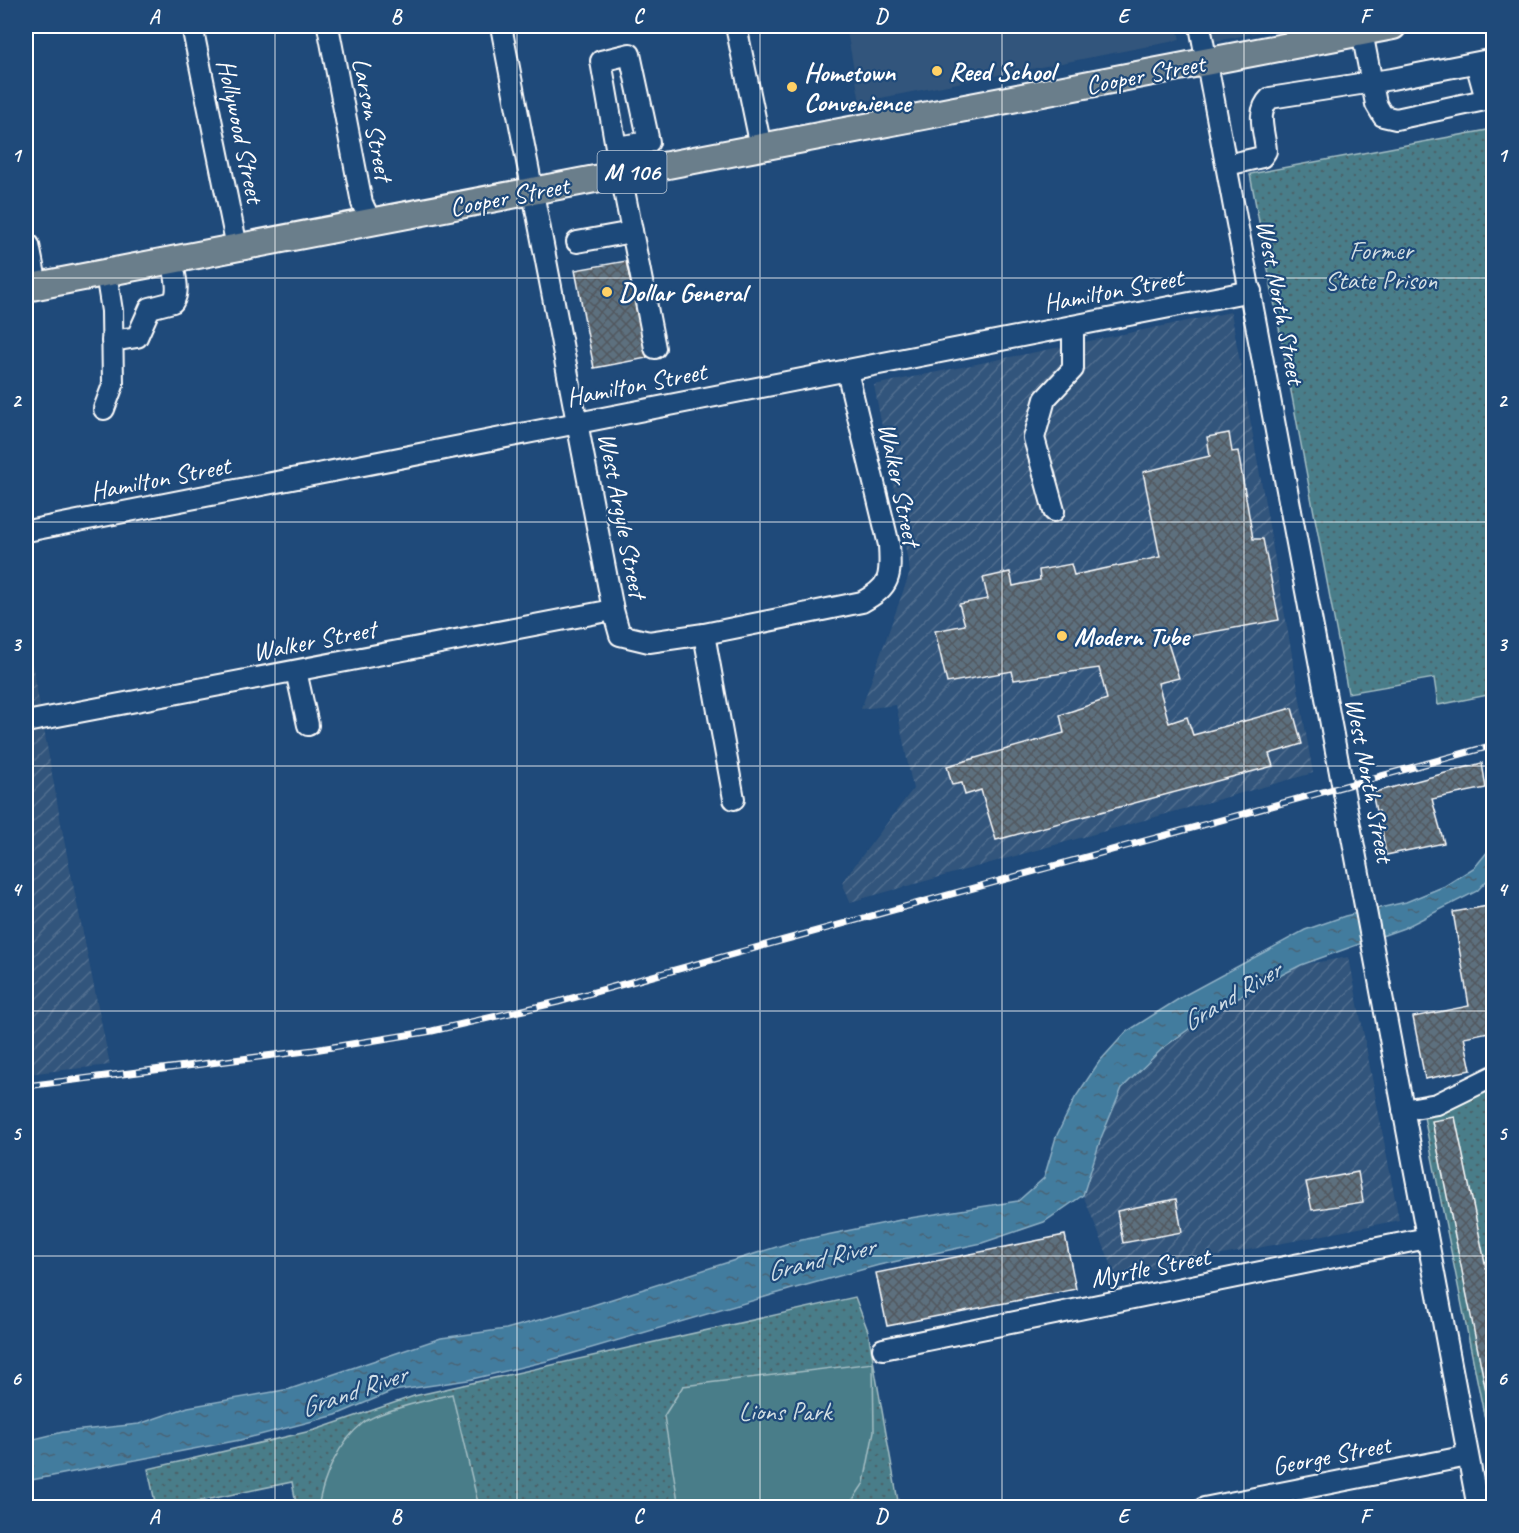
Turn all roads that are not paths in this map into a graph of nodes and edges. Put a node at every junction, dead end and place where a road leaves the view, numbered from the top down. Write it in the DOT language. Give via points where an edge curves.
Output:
graph roads {
  1 [pos="192,26"];
  2 [pos="328,26"];
  3 [pos="501,26"];
  4 [pos="736,26"];
  5 [pos="1200,26"];
  6 [pos="1393,26"];
  7 [pos="1362,32"];
  8 [pos="1485,61"];
  9 [pos="1208,63"];
  10 [pos="1372,82"];
  11 [pos="1490,99"];
  12 [pos="640,143"];
  13 [pos="761,147"];
  14 [pos="1227,165"];
  15 [pos="633,172"];
  16 [pos="532,192"];
  17 [pos="371,222"];
  18 [pos="632,232"];
  19 [pos="577,242"];
  20 [pos="26,246"];
  21 [pos="237,247"];
  22 [pos="172,260"];
  23 [pos="106,273"];
  24 [pos="31,287"];
  25 [pos="1251,291"];
  26 [pos="1073,326"];
  27 [pos="112,341"];
  28 [pos="655,348"];
  29 [pos="847,370"];
  30 [pos="104,410"];
  31 [pos="578,423"];
  32 [pos="1054,511"];
  33 [pos="32,530"];
  34 [pos="613,610"];
  35 [pos="704,634"];
  36 [pos="620,635"];
  37 [pos="296,671"];
  38 [pos="26,722"];
  39 [pos="308,725"];
  40 [pos="734,799"];
  41 [pos="1494,1076"];
  42 [pos="1403,1110"];
  43 [pos="1427,1238"];
  44 [pos="883,1349"];
  45 [pos="1468,1456"];
  46 [pos="1204,1508"];
  47 [pos="1478,1508"];
  1 -- 21 [label="street, Hollywood Street"];
  2 -- 17 [label="street, Larson Street" via="362,203"];
  3 -- 16 [label="street, West Argyle Street"];
  4 -- 13 [label="street"];
  5 -- 9 [label="street, West North Street"];
  6 -- 7 [label="main road, M 106"];
  7 -- 9 [label="main road, Cooper Street / M 106"];
  7 -- 10 [label="street"];
  8 -- 10 [label="street"];
  8 -- 11 [label="street"];
  9 -- 13 [label="main road, Cooper Street / M 106"];
  9 -- 14 [label="street, West North Street"];
  10 -- 11 [label="street" via="1383,116 1396,119"];
  10 -- 14 [label="street" via="1270,98 1260,115 1266,151 1262,157"];
  12 -- 15 [label="street"];
  13 -- 15 [label="main road, Cooper Street / M 106"];
  14 -- 25 [label="street, West North Street"];
  15 -- 16 [label="main road, Cooper Street / M 106"];
  15 -- 18 [label="street"];
  16 -- 17 [label="main road, Cooper Street / M 106"];
  16 -- 31 [label="street, West Argyle Street"];
  17 -- 21 [label="main road, Cooper Street / M 106"];
  18 -- 19 [label="street"];
  18 -- 28 [label="street"];
  20 -- 24 [label="street" via="29,245"];
  21 -- 22 [label="main road, Cooper Street / M 106"];
  22 -- 23 [label="main road, Cooper Street / M 106"];
  22 -- 27 [label="street" via="176,281 173,302 150,308 137,337"];
  23 -- 24 [label="main road, Cooper Street / M 106"];
  23 -- 27 [label="street"];
  25 -- 26 [label="street, Hamilton Street"];
  25 -- 42 [label="street, West North Street"];
  26 -- 29 [label="street, Hamilton Street"];
  26 -- 32 [label="street" via="1073,369 1045,399 1034,438"];
  27 -- 30 [label="street" via="113,385"];
  29 -- 31 [label="street, Hamilton Street"];
  29 -- 35 [label="street, Walker Street" via="889,545 886,585 862,602"];
  31 -- 33 [label="street, Hamilton Street"];
  31 -- 34 [label="street, West Argyle Street"];
  34 -- 36 [label="street, West Argyle Street"];
  34 -- 37 [label="street, Walker Street"];
  35 -- 36 [label="street, Walker Street" via="649,642"];
  35 -- 40 [label="street"];
  37 -- 38 [label="street, Walker Street"];
  37 -- 39 [label="street"];
  41 -- 42 [label="street" via="1437,1104"];
  42 -- 43 [label="street, West North Street"];
  43 -- 44 [label="street, Myrtle Street"];
  43 -- 45 [label="street, West North Street"];
  45 -- 46 [label="street, George Street"];
  45 -- 47 [label="street, West North Street"];
}
